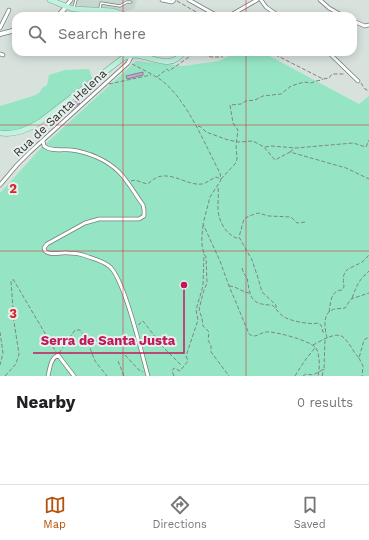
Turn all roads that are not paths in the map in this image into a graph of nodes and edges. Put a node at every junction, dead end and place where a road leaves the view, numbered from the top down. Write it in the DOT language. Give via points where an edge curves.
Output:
graph roads {
  1 [pos="50,0"];
  2 [pos="71,0"];
  3 [pos="76,0"];
  4 [pos="162,0"];
  5 [pos="174,0"];
  6 [pos="189,0"];
  7 [pos="257,0"];
  8 [pos="261,0"];
  9 [pos="320,0"];
  10 [pos="131,2"];
  11 [pos="66,7"];
  12 [pos="73,9"];
  13 [pos="9,10"];
  14 [pos="100,10"];
  15 [pos="62,12"];
  16 [pos="113,12"];
  17 [pos="210,12"];
  18 [pos="236,12"];
  19 [pos="273,12"];
  20 [pos="336,12"];
  21 [pos="357,23"];
  22 [pos="369,25"];
  23 [pos="0,28"];
  24 [pos="12,31"];
  25 [pos="0,34"];
  26 [pos="128,56"];
  27 [pos="133,56"];
  28 [pos="142,56"];
  29 [pos="179,56"];
  30 [pos="332,56"];
  31 [pos="358,81"];
  32 [pos="0,133"];
  33 [pos="43,141"];
  34 [pos="0,186"];
  35 [pos="147,375"];
  36 [pos="48,376"];
  37 [pos="74,376"];
  1 -- 11 [label="main road"];
  2 -- 11 [label="street"];
  3 -- 12 [label="lane"];
  4 -- 5 [label="street"];
  6 -- 17 [label="street"];
  7 -- 18 [label="street"];
  8 -- 19 [label="street"];
  9 -- 20 [label="street"];
  10 -- 14 [label="lane" via="120,6 101,3"];
  11 -- 12 [label="main road"];
  11 -- 15 [label="street"];
  12 -- 14 [label="main road"];
  13 -- 23 [label="street"];
  14 -- 16 [label="main road"];
  21 -- 22 [label="street"];
  24 -- 25 [label="street"];
  26 -- 32 [label="main road" via="117,61 30,128"];
  27 -- 33 [label="street, Rua de Santa Helena"];
  28 -- 29 [label="main road" via="165,62"];
  30 -- 31 [label="street"];
  33 -- 34 [label="street, Rua de Santa Helena" via="17,165"];
  33 -- 35 [label="street" via="44,146 49,149 89,154 107,163 118,171 143,205 144,216 139,219 99,219 85,223 47,244 44,251 48,254 83,255 110,266 123,291"];
  36 -- 37 [label="street" via="51,362 58,355"];
}
